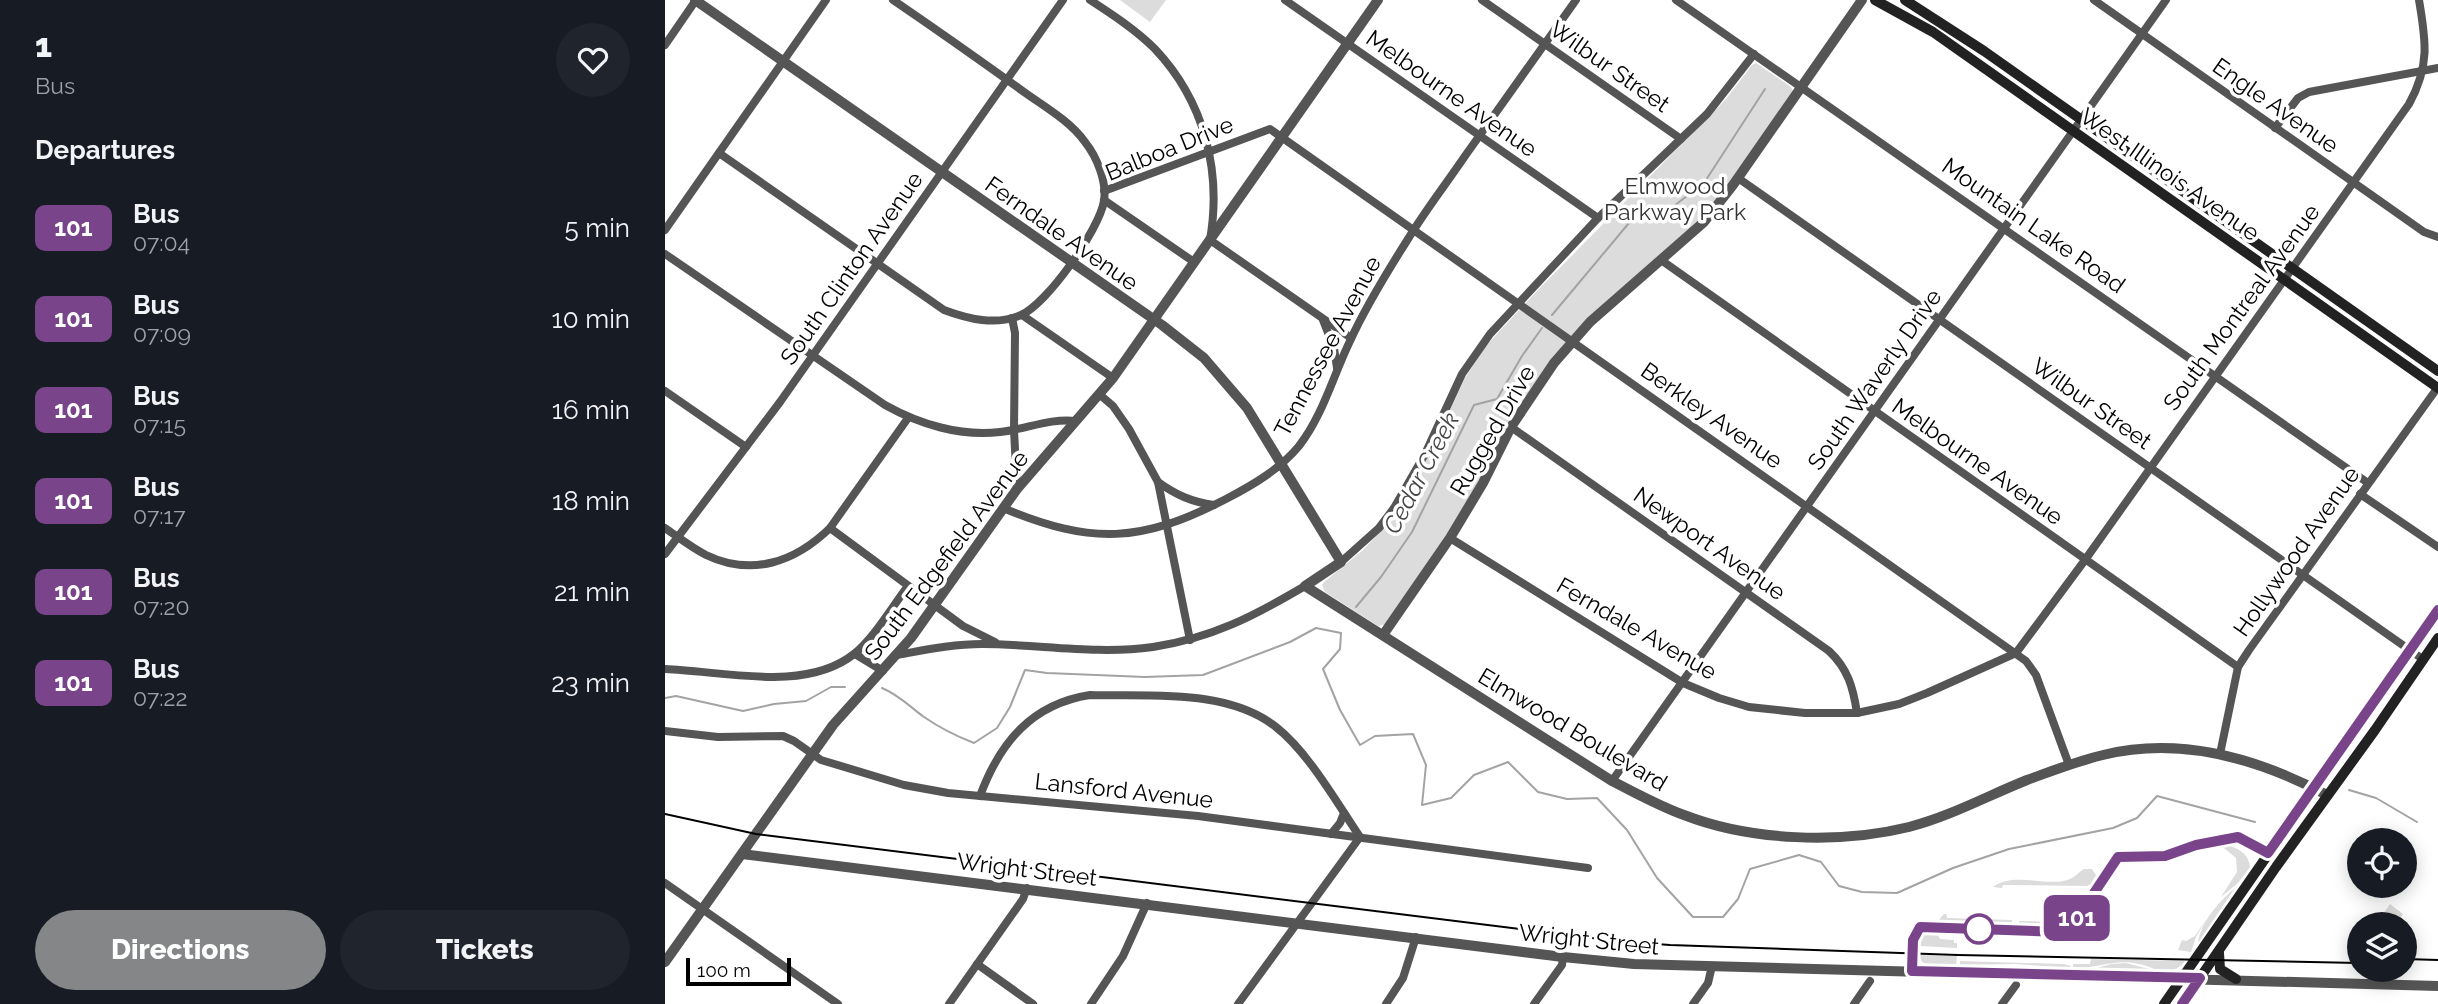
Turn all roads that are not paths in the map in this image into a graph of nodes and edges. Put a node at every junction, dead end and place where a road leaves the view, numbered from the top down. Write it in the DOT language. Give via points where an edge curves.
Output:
graph roads {
  1 [pos="696,0"];
  2 [pos="826,0"];
  3 [pos="893,0"];
  4 [pos="1063,0"];
  5 [pos="1090,0"];
  6 [pos="1285,0"];
  7 [pos="1378,0"];
  8 [pos="1482,0"];
  9 [pos="1576,0"];
  10 [pos="1676,0"];
  11 [pos="1862,0"];
  12 [pos="1875,0"];
  13 [pos="1905,0"];
  14 [pos="2094,0"];
  15 [pos="2167,0"];
  16 [pos="2419,0"];
  17 [pos="2142,33"];
  18 [pos="1348,44"];
  19 [pos="1545,44"];
  20 [pos="665,45"];
  21 [pos="1984,51"];
  22 [pos="1754,54"];
  23 [pos="783,61"];
  24 [pos="1976,62"];
  25 [pos="2438,68"];
  26 [pos="2424,71"];
  27 [pos="1006,79"];
  28 [pos="1801,86"];
  29 [pos="2081,120"];
  30 [pos="2275,128"];
  31 [pos="2073,131"];
  32 [pos="1480,136"];
  33 [pos="1282,137"];
  34 [pos="1681,139"];
  35 [pos="1210,152"];
  36 [pos="719,153"];
  37 [pos="942,172"];
  38 [pos="1738,178"];
  39 [pos="2353,183"];
  40 [pos="2186,194"];
  41 [pos="1104,195"];
  42 [pos="2178,205"];
  43 [pos="1598,218"];
  44 [pos="2005,227"];
  45 [pos="1414,229"];
  46 [pos="665,230"];
  47 [pos="2438,237"];
  48 [pos="1210,240"];
  49 [pos="665,254"];
  50 [pos="1661,260"];
  51 [pos="1070,262"];
  52 [pos="1194,262"];
  53 [pos="877,265"];
  54 [pos="2293,269"];
  55 [pos="2285,280"];
  56 [pos="1519,302"];
  57 [pos="1022,315"];
  58 [pos="1322,317"];
  59 [pos="1012,318"];
  60 [pos="1154,320"];
  61 [pos="1940,320"];
  62 [pos="1351,338"];
  63 [pos="1573,340"];
  64 [pos="813,356"];
  65 [pos="1337,369"];
  66 [pos="2438,371"];
  67 [pos="2215,376"];
  68 [pos="1113,378"];
  69 [pos="2438,387"];
  70 [pos="665,391"];
  71 [pos="1099,394"];
  72 [pos="1875,411"];
  73 [pos="908,418"];
  74 [pos="1076,421"];
  75 [pos="1511,427"];
  76 [pos="1014,430"];
  77 [pos="746,447"];
  78 [pos="1282,463"];
  79 [pos="2150,467"];
  80 [pos="1158,482"];
  81 [pos="2368,482"];
  82 [pos="1017,489"];
  83 [pos="2360,494"];
  84 [pos="1214,505"];
  85 [pos="1807,506"];
  86 [pos="1003,508"];
  87 [pos="1167,525"];
  88 [pos="665,528"];
  89 [pos="829,528"];
  90 [pos="677,536"];
  91 [pos="1450,538"];
  92 [pos="2438,547"];
  93 [pos="665,554"];
  94 [pos="2085,560"];
  95 [pos="1341,562"];
  96 [pos="2302,575"];
  97 [pos="908,586"];
  98 [pos="1305,586"];
  99 [pos="1746,592"];
  100 [pos="934,605"];
  101 [pos="2438,610"];
  102 [pos="1383,635"];
  103 [pos="2438,638"];
  104 [pos="1190,640"];
  105 [pos="1001,644"];
  106 [pos="2410,651"];
  107 [pos="2016,653"];
  108 [pos="855,654"];
  109 [pos="897,655"];
  110 [pos="2424,660"];
  111 [pos="2238,667"];
  112 [pos="665,669"];
  113 [pos="883,671"];
  114 [pos="1683,683"];
  115 [pos="1857,713"];
  116 [pos="665,731"];
  117 [pos="2351,737"];
  118 [pos="2364,746"];
  119 [pos="811,754"];
  120 [pos="2220,754"];
  121 [pos="2069,765"];
  122 [pos="1612,781"];
  123 [pos="2315,789"];
  124 [pos="2327,795"];
  125 [pos="980,796"];
  126 [pos="1344,813"];
  127 [pos="1331,834"];
  128 [pos="1360,837"];
  129 [pos="742,853"];
  130 [pos="2265,858"];
  131 [pos="2276,867"];
  132 [pos="1588,869"];
  133 [pos="665,883"];
  134 [pos="1027,888"];
  135 [pos="1147,903"];
  136 [pos="703,909"];
  137 [pos="1295,923"];
  138 [pos="1416,937"];
  139 [pos="2220,949"];
  140 [pos="1563,957"];
  141 [pos="665,962"];
  142 [pos="977,964"];
  143 [pos="1712,966"];
  144 [pos="2200,978"];
  145 [pos="2181,979"];
  146 [pos="2236,979"];
  147 [pos="1870,981"];
  148 [pos="2016,985"];
  149 [pos="2438,986"];
  150 [pos="838,1004"];
  151 [pos="949,1004"];
  152 [pos="1033,1004"];
  153 [pos="1091,1004"];
  154 [pos="1238,1004"];
  155 [pos="1387,1004"];
  156 [pos="1534,1004"];
  157 [pos="1693,1004"];
  158 [pos="1854,1004"];
  159 [pos="2002,1004"];
  160 [pos="2164,1004"];
  161 [pos="2182,1004"];
  1 -- 20 [label="street"];
  1 -- 23 [label="street, Ferndale Avenue"];
  2 -- 23 [label="street"];
  3 -- 27 [label="street"];
  4 -- 27 [label="street, South Clinton Avenue"];
  5 -- 35 [label="street" via="1132,29 1171,68 1199,116"];
  6 -- 18 [label="street, Melbourne Avenue"];
  7 -- 18 [label="street, South Edgefield Avenue"];
  8 -- 19 [label="street, Wilbur Street"];
  9 -- 19 [label="street, Tennessee Avenue"];
  10 -- 22 [label="street, Mountain Lake Road"];
  11 -- 28 [label="street, Rugged Drive"];
  12 -- 24 [label="main road, West Illinois Avenue"];
  13 -- 21 [label="main road, West Illinois Avenue"];
  14 -- 17 [label="street, Engle Avenue"];
  15 -- 17 [label="street, South Waverly Drive"];
  16 -- 26 [label="street, South Montreal Avenue"];
  17 -- 29 [label="street, South Waverly Drive"];
  17 -- 30 [label="street, Engle Avenue"];
  18 -- 32 [label="street, Melbourne Avenue"];
  18 -- 33 [label="street, South Edgefield Avenue"];
  19 -- 32 [label="street, Tennessee Avenue"];
  19 -- 34 [label="street, Wilbur Street"];
  21 -- 24 [label="main road"];
  21 -- 29 [label="main road, West Illinois Avenue"];
  22 -- 28 [label="street, Mountain Lake Road"];
  22 -- 34 [label="street, Rugged Drive" via="1721,99"];
  23 -- 36 [label="street"];
  23 -- 37 [label="street, Ferndale Avenue"];
  24 -- 31 [label="main road, West Illinois Avenue"];
  25 -- 26 [label="street"];
  26 -- 30 [label="street" via="2309,92 2298,98"];
  26 -- 39 [label="street, South Montreal Avenue" via="2409,104"];
  27 -- 37 [label="street, South Clinton Avenue"];
  27 -- 41 [label="street" via="1085,141 1101,171"];
  28 -- 38 [label="street, Rugged Drive"];
  28 -- 44 [label="street, Mountain Lake Road"];
  29 -- 31 [label="street, South Waverly Drive"];
  29 -- 40 [label="main road, West Illinois Avenue"];
  30 -- 39 [label="street, Engle Avenue"];
  31 -- 42 [label="main road, West Illinois Avenue"];
  31 -- 44 [label="street, South Waverly Drive"];
  32 -- 43 [label="street, Melbourne Avenue"];
  32 -- 45 [label="street, Tennessee Avenue"];
  33 -- 35 [label="street, Balboa Drive" via="1270,129"];
  33 -- 45 [label="street, Berkley Avenue"];
  33 -- 48 [label="street, South Edgefield Avenue"];
  34 -- 43 [label="street, Rugged Drive"];
  35 -- 41 [label="street, Balboa Drive"];
  35 -- 48 [label="street" via="1214,215"];
  36 -- 46 [label="street"];
  36 -- 53 [label="street, Balboa Drive"];
  37 -- 51 [label="street, Ferndale Avenue"];
  37 -- 53 [label="street, South Clinton Avenue"];
  38 -- 50 [label="street, Rugged Drive" via="1704,222"];
  38 -- 61 [label="street, Wilbur Street"];
  39 -- 47 [label="street, Engle Avenue"];
  39 -- 54 [label="street, South Montreal Avenue"];
  40 -- 42 [label="main road"];
  40 -- 54 [label="main road, West Illinois Avenue"];
  41 -- 51 [label="street, Balboa Drive" via="1092,231"];
  41 -- 52 [label="street"];
  42 -- 55 [label="main road, West Illinois Avenue"];
  43 -- 56 [label="street, Rugged Drive"];
  44 -- 61 [label="street, South Waverly Drive"];
  44 -- 67 [label="street, Mountain Lake Road"];
  45 -- 56 [label="street, Berkley Avenue"];
  45 -- 62 [label="street, Tennessee Avenue"];
  48 -- 52 [label="street, South Edgefield Avenue"];
  48 -- 58 [label="street"];
  49 -- 64 [label="street"];
  50 -- 63 [label="street, Rugged Drive"];
  50 -- 72 [label="street, Melbourne Avenue"];
  51 -- 57 [label="street, Balboa Drive" via="1044,298"];
  51 -- 60 [label="street, Ferndale Avenue"];
  52 -- 60 [label="street, South Edgefield Avenue"];
  53 -- 59 [label="street, Balboa Drive" via="944,310 981,320"];
  53 -- 64 [label="street, South Clinton Avenue"];
  54 -- 55 [label="street, South Montreal Avenue"];
  54 -- 66 [label="main road, West Illinois Avenue"];
  55 -- 67 [label="street, South Montreal Avenue"];
  55 -- 69 [label="main road, West Illinois Avenue"];
  56 -- 63 [label="street, Berkley Avenue"];
  56 -- 95 [label="street, Rugged Drive" via="1462,374 1394,508"];
  57 -- 59 [label="street, Balboa Drive"];
  57 -- 68 [label="street"];
  58 -- 62 [label="street"];
  58 -- 65 [label="street"];
  59 -- 76 [label="street" via="1016,333"];
  60 -- 68 [label="street, South Edgefield Avenue"];
  60 -- 78 [label="street, Ferndale Avenue" via="1218,372"];
  61 -- 72 [label="street, South Waverly Drive"];
  61 -- 79 [label="street, Wilbur Street"];
  62 -- 65 [label="street, Tennessee Avenue"];
  63 -- 75 [label="street, Rugged Drive"];
  63 -- 85 [label="street, Berkley Avenue"];
  64 -- 73 [label="street"];
  64 -- 77 [label="street, South Clinton Avenue"];
  65 -- 78 [label="street, Tennessee Avenue" via="1324,404"];
  67 -- 79 [label="street, South Montreal Avenue"];
  67 -- 81 [label="street, Mountain Lake Road"];
  68 -- 71 [label="street, South Edgefield Avenue"];
  69 -- 81 [label="street, Hollywood Avenue"];
  70 -- 77 [label="street"];
  71 -- 74 [label="street, South Edgefield Avenue"];
  71 -- 80 [label="street" via="1129,429"];
  72 -- 85 [label="street, South Waverly Drive"];
  72 -- 94 [label="street, Melbourne Avenue"];
  73 -- 76 [label="street" via="957,431"];
  73 -- 89 [label="street"];
  74 -- 76 [label="street" via="1055,420"];
  74 -- 82 [label="street, South Edgefield Avenue"];
  75 -- 91 [label="street, Rugged Drive"];
  75 -- 99 [label="street, Newport Avenue"];
  76 -- 82 [label="street"];
  77 -- 90 [label="street, South Clinton Avenue"];
  78 -- 84 [label="street, Tennessee Avenue"];
  78 -- 95 [label="street, Ferndale Avenue"];
  79 -- 94 [label="street, South Montreal Avenue"];
  79 -- 96 [label="street, Wilbur Street"];
  80 -- 84 [label="street" via="1176,495"];
  80 -- 87 [label="street"];
  81 -- 83 [label="street, Hollywood Avenue"];
  82 -- 86 [label="street, South Edgefield Avenue"];
  83 -- 92 [label="street"];
  83 -- 96 [label="street, Hollywood Avenue"];
  84 -- 87 [label="street, Tennessee Avenue"];
  85 -- 99 [label="street, South Waverly Drive"];
  85 -- 107 [label="street, Berkley Avenue"];
  86 -- 87 [label="street, Tennessee Avenue" via="1056,528 1085,533 1115,535"];
  86 -- 100 [label="street, South Edgefield Avenue"];
  87 -- 104 [label="street"];
  88 -- 90 [label="street"];
  89 -- 90 [label="street" via="802,552 757,565 728,563"];
  89 -- 97 [label="street"];
  90 -- 93 [label="street, South Clinton Avenue"];
  91 -- 102 [label="street, Rugged Drive"];
  91 -- 114 [label="street, Ferndale Avenue"];
  94 -- 107 [label="street, South Montreal Avenue"];
  94 -- 111 [label="street, Melbourne Avenue"];
  95 -- 98 [label="street, Rugged Drive"];
  96 -- 106 [label="street, Wilbur Street"];
  96 -- 111 [label="street, Hollywood Avenue"];
  97 -- 100 [label="street"];
  97 -- 108 [label="street"];
  98 -- 102 [label="street, Elmwood Boulevard"];
  98 -- 104 [label="street" via="1235,625"];
  99 -- 114 [label="street, South Waverly Drive"];
  99 -- 115 [label="street, Newport Avenue" via="1841,662 1849,675"];
  100 -- 105 [label="street" via="963,626"];
  100 -- 109 [label="street, South Edgefield Avenue"];
  101 -- 106 [label="main road"];
  102 -- 122 [label="street, Elmwood Boulevard"];
  103 -- 110 [label="main road"];
  104 -- 105 [label="street" via="1112,650"];
  105 -- 109 [label="street"];
  106 -- 110 [label="street, Wilbur Street"];
  106 -- 117 [label="main road"];
  107 -- 115 [label="street, Ferndale Avenue" via="1899,704"];
  107 -- 121 [label="street, Berkley Avenue" via="2036,675"];
  108 -- 112 [label="street" via="805,674 748,676"];
  108 -- 113 [label="street"];
  109 -- 113 [label="street, South Edgefield Avenue"];
  110 -- 118 [label="main road"];
  111 -- 120 [label="street, Hollywood Avenue"];
  113 -- 119 [label="street, South Edgefield Avenue" via="848,706"];
  114 -- 115 [label="street, Ferndale Avenue" via="1749,706"];
  114 -- 122 [label="street, South Waverly Drive"];
  116 -- 119 [label="street, Lansford Avenue" via="718,737 783,736"];
  117 -- 118 [label="main road"];
  117 -- 123 [label="main road"];
  118 -- 124 [label="main road"];
  119 -- 125 [label="street, Lansford Avenue" via="904,785"];
  119 -- 129 [label="street, South Edgefield Avenue"];
  120 -- 121 [label="street, Elmwood Boulevard" via="2148,748"];
  120 -- 123 [label="street, Elmwood Boulevard" via="2258,764"];
  121 -- 122 [label="street, Elmwood Boulevard" via="1935,820 1841,837 1787,836 1711,824"];
  123 -- 124 [label="street, Elmwood Boulevard"];
  123 -- 130 [label="main road"];
  124 -- 131 [label="main road"];
  125 -- 126 [label="street" via="987,777 1024,724 1054,705 1090,695 1202,698 1256,713 1276,727 1302,753"];
  125 -- 127 [label="street, Lansford Avenue" via="1198,816"];
  126 -- 127 [label="street"];
  126 -- 128 [label="street"];
  127 -- 128 [label="street, Lansford Avenue"];
  128 -- 132 [label="street, Lansford Avenue"];
  128 -- 137 [label="street"];
  129 -- 134 [label="street, Wright Street"];
  129 -- 136 [label="street, South Edgefield Avenue"];
  130 -- 131 [label="main road"];
  130 -- 145 [label="main road"];
  131 -- 139 [label="main road"];
  133 -- 136 [label="street"];
  134 -- 135 [label="street, Wright Street"];
  134 -- 142 [label="street"];
  135 -- 137 [label="street, Wright Street"];
  135 -- 153 [label="street" via="1123,956"];
  136 -- 141 [label="street, South Edgefield Avenue"];
  136 -- 150 [label="street"];
  137 -- 138 [label="street, Wright Street"];
  137 -- 154 [label="street"];
  138 -- 140 [label="street, Wright Street"];
  138 -- 155 [label="street" via="1403,978"];
  139 -- 144 [label="main road"];
  139 -- 146 [label="main road" via="2220,969"];
  140 -- 143 [label="street, Wright Street"];
  140 -- 156 [label="street"];
  142 -- 151 [label="street"];
  142 -- 152 [label="street"];
  143 -- 145 [label="street, Wright Street"];
  143 -- 157 [label="street" via="1708,983"];
  144 -- 145 [label="street, Wright Street"];
  144 -- 146 [label="street, Wright Street"];
  144 -- 161 [label="main road"];
  145 -- 160 [label="main road"];
  146 -- 149 [label="street, Wright Street"];
  147 -- 158 [label="street"];
  148 -- 159 [label="street"];
}
